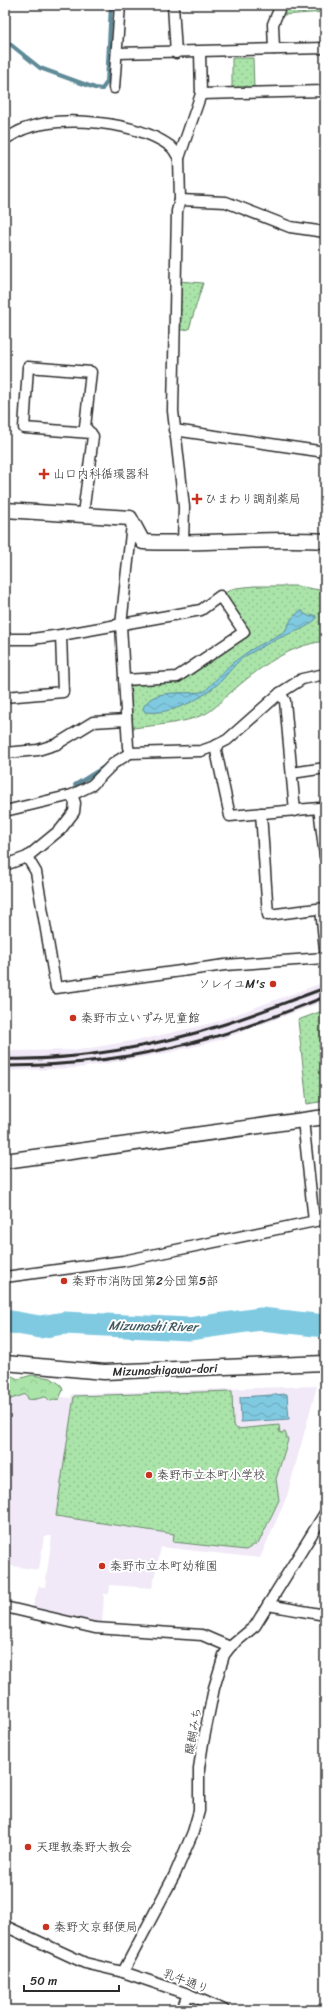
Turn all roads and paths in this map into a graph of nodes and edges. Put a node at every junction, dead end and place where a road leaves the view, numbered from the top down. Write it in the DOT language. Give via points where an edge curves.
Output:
graph roads {
  1 [pos="120,5"];
  2 [pos="173,5"];
  3 [pos="281,5"];
  4 [pos="325,48"];
  5 [pos="274,50"];
  6 [pos="200,52"];
  7 [pos="176,53"];
  8 [pos="117,54"];
  9 [pos="114,88"];
  10 [pos="325,91"];
  11 [pos="201,94"];
  12 [pos="5,140"];
  13 [pos="180,158"];
  14 [pos="180,200"];
  15 [pos="325,232"];
  16 [pos="174,430"];
  17 [pos="91,433"];
  18 [pos="325,452"];
  19 [pos="5,510"];
  20 [pos="84,514"];
  21 [pos="132,524"];
  22 [pos="325,542"];
  23 [pos="183,544"];
  24 [pos="121,625"];
  25 [pos="61,636"];
  26 [pos="5,639"];
  27 [pos="325,674"];
  28 [pos="124,680"];
  29 [pos="280,692"];
  30 [pos="5,698"];
  31 [pos="126,720"];
  32 [pos="215,746"];
  33 [pos="5,753"];
  34 [pos="130,753"];
  35 [pos="325,768"];
  36 [pos="292,773"];
  37 [pos="72,795"];
  38 [pos="5,811"];
  39 [pos="295,811"];
  40 [pos="261,813"];
  41 [pos="325,856"];
  42 [pos="28,857"];
  43 [pos="5,865"];
  44 [pos="323,908"];
  45 [pos="325,950"];
  46 [pos="325,958"];
  47 [pos="325,1117"];
  48 [pos="303,1120"];
  49 [pos="5,1161"];
  50 [pos="325,1219"];
  51 [pos="314,1221"];
  52 [pos="5,1277"];
  53 [pos="5,1363"];
  54 [pos="325,1363"];
  55 [pos="325,1513"];
  56 [pos="268,1605"];
  57 [pos="5,1607"];
  58 [pos="325,1614"];
  59 [pos="230,1647"];
  60 [pos="5,1926"];
  61 [pos="123,1972"];
  62 [pos="188,1994"];
  63 [pos="182,2010"];
  64 [pos="224,2010"];
  1 -- 8 [label="street"];
  2 -- 7 [label="street"];
  3 -- 5 [label="street" via="273,24"];
  4 -- 5 [label="street"];
  5 -- 6 [label="street"];
  6 -- 7 [label="street"];
  6 -- 11 [label="street"];
  7 -- 8 [label="street"];
  8 -- 9 [label="street"];
  10 -- 11 [label="street"];
  11 -- 13 [label="street"];
  12 -- 13 [label="street" via="24,129 50,123 110,123 158,138 171,147"];
  13 -- 14 [label="street"];
  14 -- 15 [label="street" via="226,202 290,227"];
  14 -- 16 [label="street" via="177,211"];
  16 -- 18 [label="street"];
  16 -- 23 [label="street" via="184,508"];
  17 -- 17 [label="street" via="85,426 91,372 28,367 24,428"];
  17 -- 20 [label="street" via="93,436"];
  19 -- 20 [label="street"];
  20 -- 21 [label="street" via="130,518"];
  21 -- 23 [label="street" via="143,542"];
  21 -- 24 [label="street"];
  22 -- 23 [label="street" via="305,540"];
  24 -- 25 [label="street"];
  24 -- 28 [label="street"];
  24 -- 28 [label="street" via="201,610 220,596 244,632 178,677"];
  25 -- 26 [label="street"];
  25 -- 30 [label="street" via="63,692"];
  27 -- 29 [label="street" via="302,679"];
  28 -- 31 [label="street"];
  29 -- 32 [label="street" via="227,740"];
  29 -- 36 [label="street" via="285,701"];
  31 -- 33 [label="street" via="93,722 57,744 38,750"];
  31 -- 34 [label="street"];
  32 -- 34 [label="street" via="201,751"];
  32 -- 40 [label="street" via="230,816"];
  34 -- 37 [label="street" via="114,763 92,785"];
  35 -- 36 [label="street"];
  36 -- 39 [label="street"];
  37 -- 38 [label="street"];
  37 -- 42 [label="street" via="75,803 74,812 61,829"];
  39 -- 40 [label="street"];
  39 -- 41 [label="street" via="319,808"];
  40 -- 44 [label="street" via="268,914"];
  42 -- 43 [label="street"];
  42 -- 46 [label="street" via="36,872 56,988 225,965"];
  44 -- 45 [label="street"];
  47 -- 48 [label="street"];
  48 -- 49 [label="street"];
  48 -- 51 [label="street"];
  50 -- 51 [label="street"];
  51 -- 52 [label="street" via="123,1261"];
  53 -- 54 [label="street, Mizunashigawa-dori" via="104,1372"];
  55 -- 56 [label="street, 醍醐みち"];
  56 -- 58 [label="street"];
  56 -- 59 [label="street, 醍醐みち" via="250,1632"];
  57 -- 59 [label="street" via="95,1628 202,1635"];
  59 -- 61 [label="street, 醍醐みち" via="224,1656 212,1696 199,1768 199,1811 193,1832 175,1874"];
  60 -- 61 [label="street, 乳牛通り" via="86,1963"];
  61 -- 62 [label="street, 乳牛通り"];
  62 -- 63 [label="street"];
  62 -- 64 [label="street, 乳牛通り"];
}
